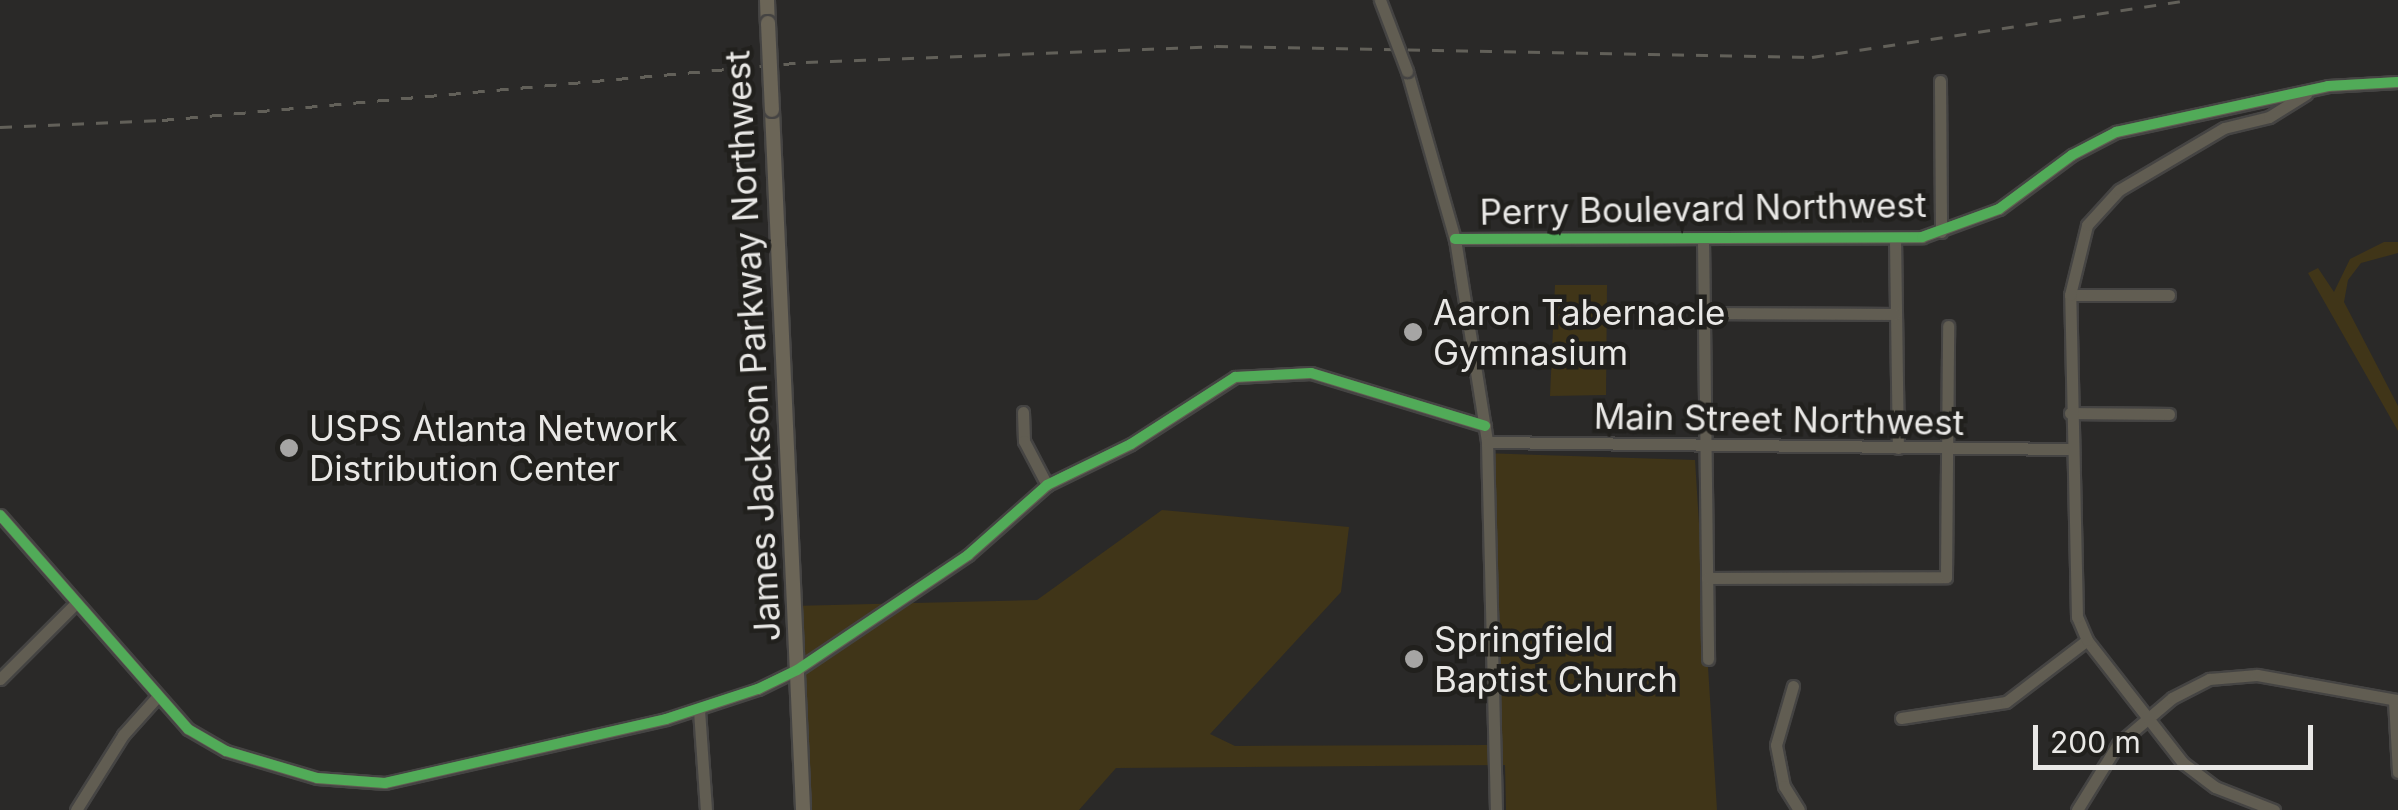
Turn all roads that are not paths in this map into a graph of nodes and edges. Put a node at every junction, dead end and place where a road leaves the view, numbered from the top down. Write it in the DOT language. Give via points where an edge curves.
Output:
graph roads {
  1 [pos="767,0"];
  2 [pos="1380,0"];
  3 [pos="1940,82"];
  4 [pos="2398,82"];
  5 [pos="2314,89"];
  6 [pos="2222,108"];
  7 [pos="2224,128"];
  8 [pos="1941,232"];
  9 [pos="1455,238"];
  10 [pos="1703,239"];
  11 [pos="1895,239"];
  12 [pos="2070,295"];
  13 [pos="2169,295"];
  14 [pos="1703,313"];
  15 [pos="1895,314"];
  16 [pos="1948,326"];
  17 [pos="1023,412"];
  18 [pos="2070,413"];
  19 [pos="2169,414"];
  20 [pos="1485,426"];
  21 [pos="1487,442"];
  22 [pos="1704,447"];
  23 [pos="1898,448"];
  24 [pos="1948,449"];
  25 [pos="2070,450"];
  26 [pos="1047,486"];
  27 [pos="0,515"];
  28 [pos="1706,578"];
  29 [pos="76,604"];
  30 [pos="2087,640"];
  31 [pos="1708,658"];
  32 [pos="797,670"];
  33 [pos="0,679"];
  34 [pos="1794,686"];
  35 [pos="157,697"];
  36 [pos="2396,700"];
  37 [pos="699,710"];
  38 [pos="1902,718"];
  39 [pos="2147,718"];
  40 [pos="2398,772"];
  41 [pos="78,809"];
  42 [pos="706,810"];
  43 [pos="803,810"];
  44 [pos="1496,810"];
  45 [pos="1799,810"];
  46 [pos="2077,810"];
  47 [pos="2274,810"];
  1 -- 32 [label="main road, James Jackson Parkway Northwest, bridge"];
  2 -- 9 [label="street, bridge"];
  3 -- 8 [label="street"];
  4 -- 5 [label="street, Perry Boulevard Northwest"];
  5 -- 6 [label="street, Perry Boulevard Northwest"];
  5 -- 7 [label="street" via="2269,117"];
  6 -- 7 [label="street"];
  6 -- 8 [label="street, Perry Boulevard Northwest" via="2105,137 1998,209"];
  7 -- 12 [label="street" via="2102,205 2079,243"];
  8 -- 11 [label="street, Perry Boulevard Northwest"];
  9 -- 10 [label="street, Perry Boulevard Northwest"];
  9 -- 20 [label="street"];
  10 -- 11 [label="street, Perry Boulevard Northwest"];
  10 -- 14 [label="street"];
  11 -- 15 [label="street"];
  12 -- 13 [label="street"];
  12 -- 18 [label="street"];
  14 -- 15 [label="street"];
  14 -- 22 [label="street"];
  15 -- 23 [label="street"];
  16 -- 24 [label="street"];
  17 -- 26 [label="street" via="1024,441"];
  18 -- 19 [label="street"];
  18 -- 25 [label="street"];
  20 -- 21 [label="street"];
  20 -- 26 [label="street" via="1311,373 1259,371 1212,387 1131,444"];
  21 -- 22 [label="street, Main Street Northwest"];
  21 -- 44 [label="street"];
  22 -- 23 [label="street, Main Street Northwest"];
  22 -- 28 [label="street"];
  23 -- 24 [label="street, Main Street Northwest"];
  24 -- 25 [label="street, Main Street Northwest"];
  24 -- 28 [label="street" via="1943,579"];
  25 -- 30 [label="street" via="2072,594"];
  26 -- 32 [label="street" via="968,555"];
  27 -- 29 [label="street"];
  28 -- 31 [label="street"];
  29 -- 33 [label="street"];
  29 -- 35 [label="street"];
  30 -- 38 [label="street" via="2006,702"];
  30 -- 39 [label="street"];
  32 -- 37 [label="street"];
  32 -- 43 [label="main road, James Jackson Parkway Northwest"];
  34 -- 45 [label="street" via="1776,744 1784,786"];
  35 -- 37 [label="street" via="188,729 226,751 360,784 409,779"];
  35 -- 41 [label="street" via="122,735"];
  36 -- 39 [label="street" via="2230,675 2188,688"];
  36 -- 40 [label="street"];
  37 -- 42 [label="street"];
  39 -- 46 [label="street" via="2096,772"];
  39 -- 47 [label="street" via="2199,777"];
}
